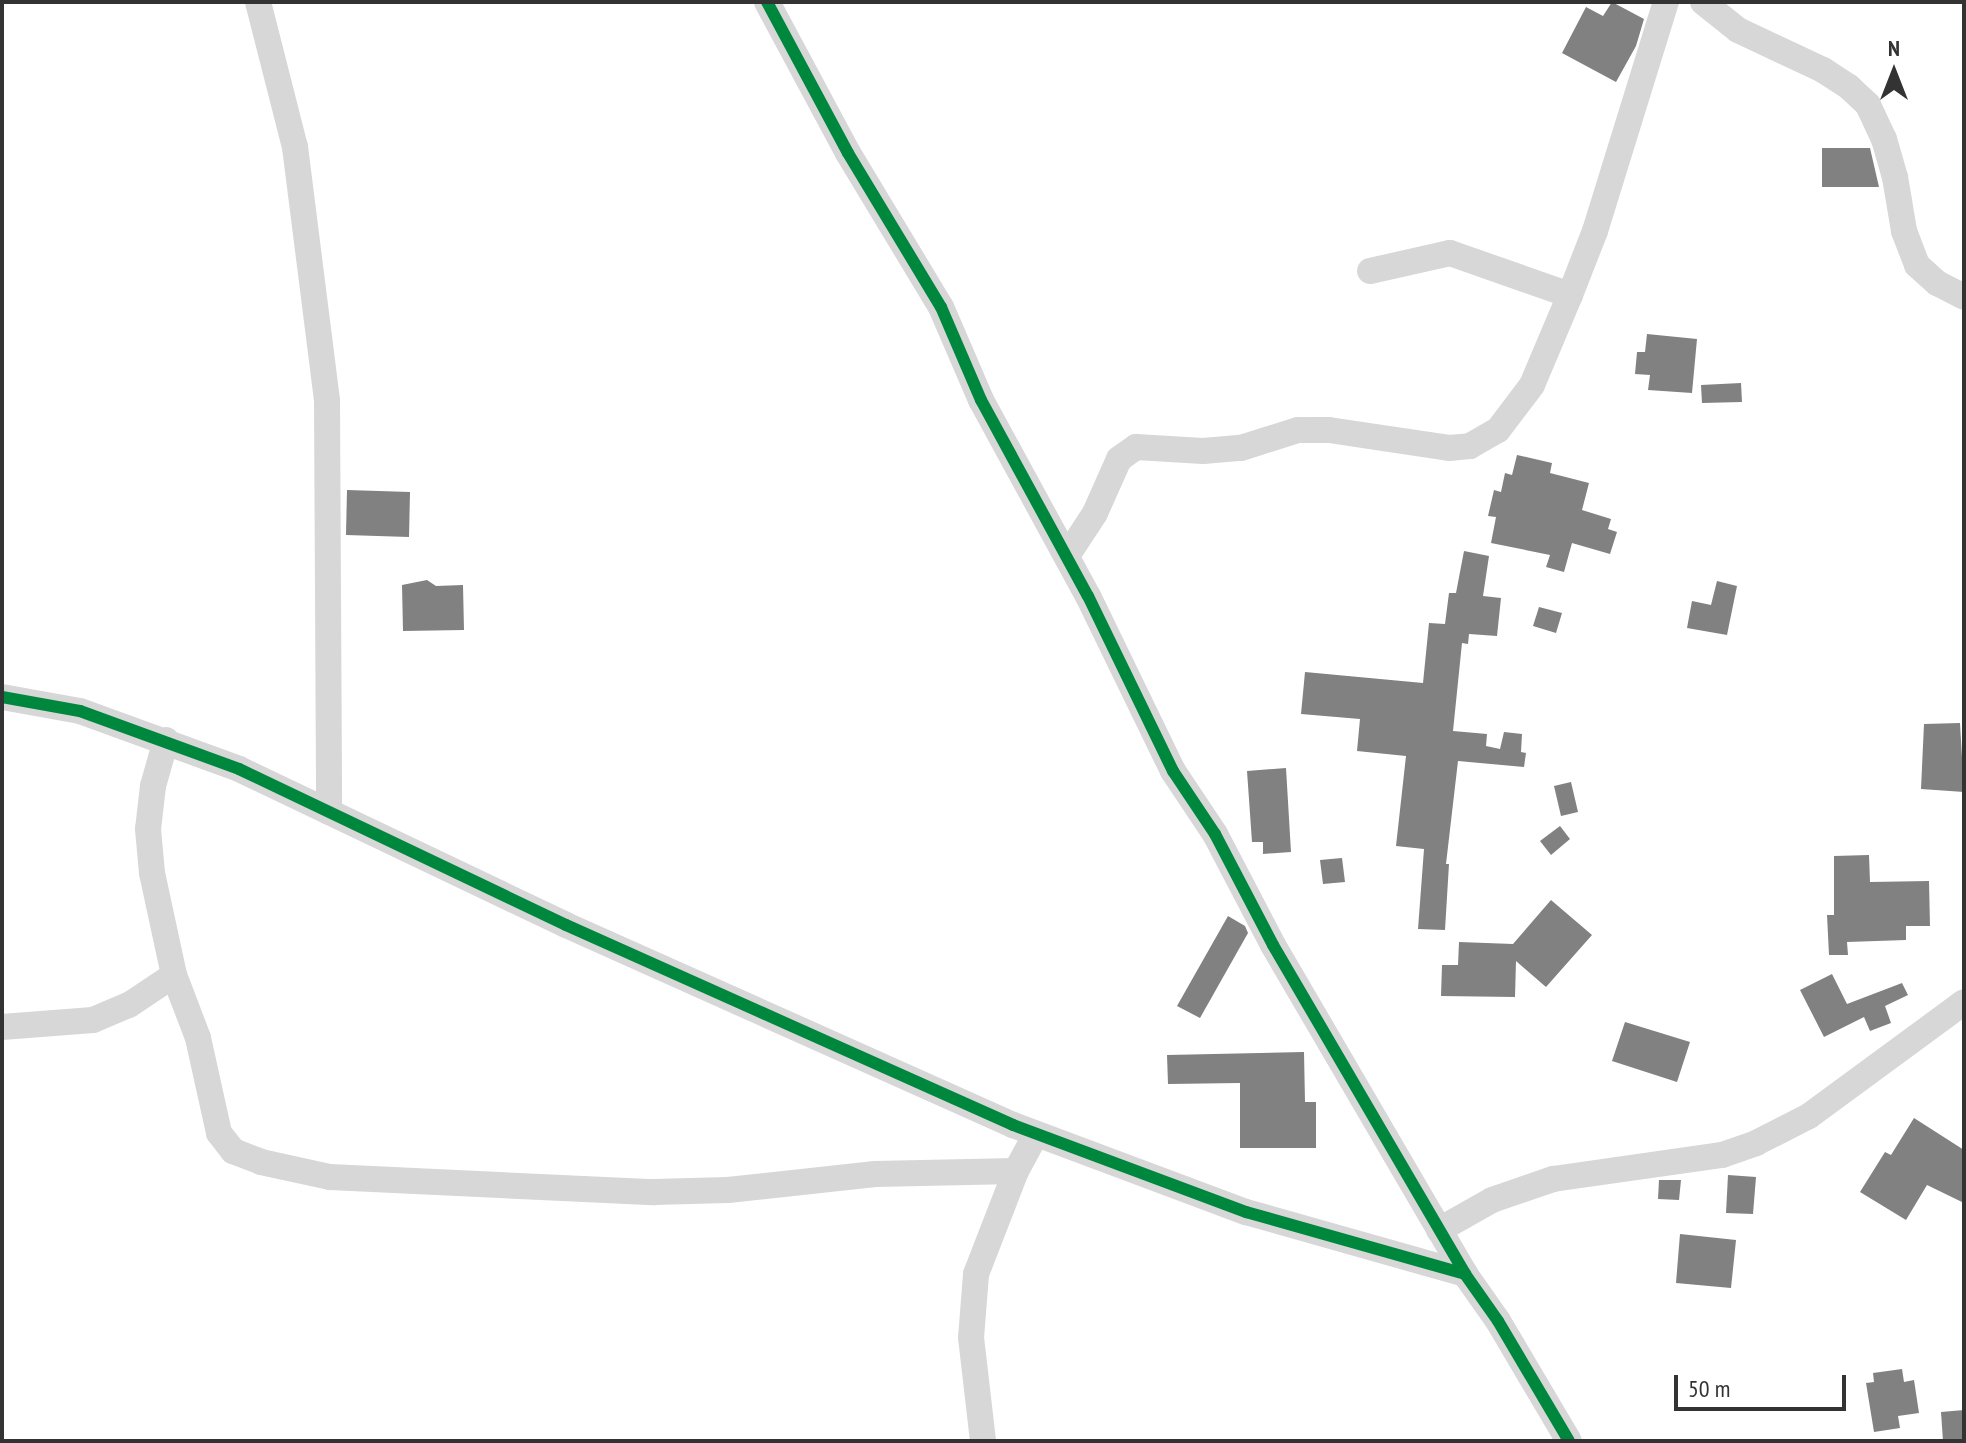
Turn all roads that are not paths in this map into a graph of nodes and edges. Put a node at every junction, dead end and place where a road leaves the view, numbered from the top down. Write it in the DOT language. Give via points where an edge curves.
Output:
graph roads {
  1 [pos="258,2"];
  2 [pos="767,2"];
  3 [pos="1666,2"];
  4 [pos="1703,2"];
  5 [pos="1370,271"];
  6 [pos="1570,295"];
  7 [pos="1964,297"];
  8 [pos="1067,556"];
  9 [pos="2,697"];
  10 [pos="166,740"];
  11 [pos="329,812"];
  12 [pos="174,975"];
  13 [pos="1964,1002"];
  14 [pos="2,1027"];
  15 [pos="1036,1134"];
  16 [pos="1016,1171"];
  17 [pos="1439,1230"];
  18 [pos="1465,1274"];
  19 [pos="983,1441"];
  20 [pos="1569,1441"];
  1 -- 11 [label="street" via="295,147 327,401"];
  2 -- 8 [label="street" via="848,153 941,307 981,400"];
  3 -- 6 [label="street"];
  4 -- 7 [label="street" via="1738,30 1823,70 1868,105 1884,139 1917,265"];
  5 -- 6 [label="street" via="1450,253"];
  6 -- 8 [label="street" via="1532,385 1498,430 1470,446 1298,430 1241,448 1136,447 1119,459 1095,513"];
  8 -- 17 [label="street" via="1173,771 1215,834 1273,945"];
  9 -- 10 [label="street" via="80,711"];
  10 -- 11 [label="street"];
  10 -- 12 [label="street" via="148,829"];
  11 -- 15 [label="street" via="566,925"];
  12 -- 14 [label="street" via="129,1005 93,1020"];
  12 -- 16 [label="street" via="198,1038 219,1133 233,1151 261,1162 330,1177 654,1192 728,1190 875,1174"];
  13 -- 17 [label="street" via="1809,1116 1756,1143 1722,1155 1553,1179 1492,1200"];
  15 -- 16 [label="street"];
  15 -- 18 [label="street" via="1246,1212"];
  16 -- 19 [label="street" via="976,1274 971,1338"];
  17 -- 18 [label="street"];
  18 -- 20 [label="street"];
}
